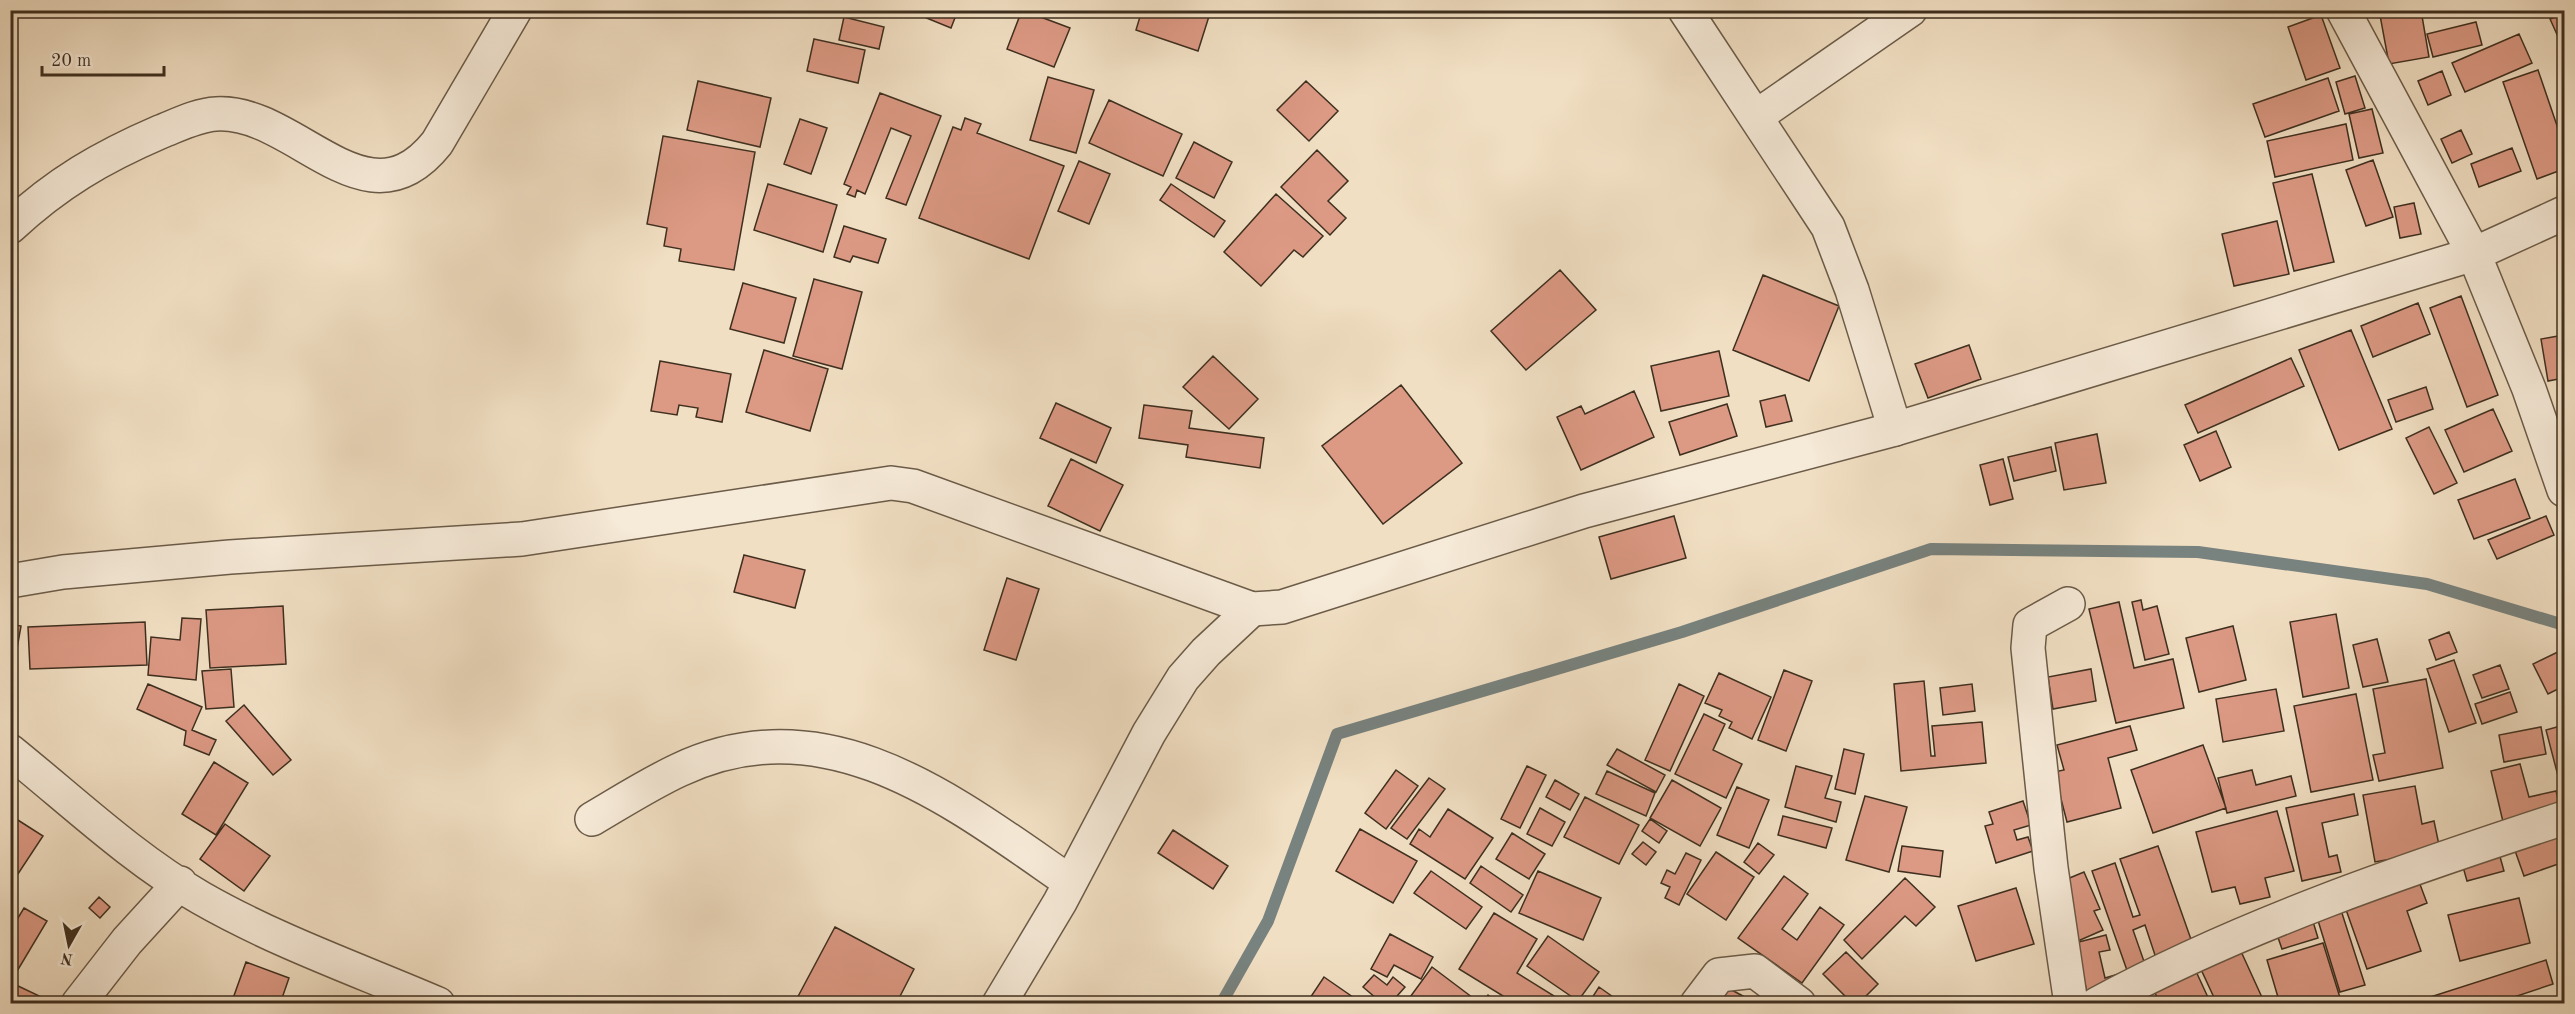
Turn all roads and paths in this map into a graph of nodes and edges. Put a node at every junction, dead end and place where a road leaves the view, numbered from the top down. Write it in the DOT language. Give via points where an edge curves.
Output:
graph roads {
  1 [pos="515,10"];
  2 [pos="1685,10"];
  3 [pos="1910,10"];
  4 [pos="2343,10"];
  5 [pos="1757,116"];
  6 [pos="2565,213"];
  7 [pos="10,227"];
  8 [pos="2474,254"];
  9 [pos="1895,429"];
  10 [pos="2565,490"];
  11 [pos="10,581"];
  12 [pos="2068,604"];
  13 [pos="1252,609"];
  14 [pos="10,751"];
  15 [pos="2565,818"];
  16 [pos="592,819"];
  17 [pos="1070,882"];
  18 [pos="180,883"];
  19 [pos="78,1004"];
  20 [pos="438,1004"];
  21 [pos="999,1004"];
  22 [pos="1697,1004"];
  23 [pos="1799,1004"];
  24 [pos="2071,1004"];
  25 [pos="2097,1004"];
  1 -- 7 [label="street" via="437,143 410,170 381,177 346,168 250,117 216,114 187,121 145,139 69,178"];
  2 -- 5 [label="street"];
  3 -- 5 [label="street"];
  4 -- 8 [label="street"];
  5 -- 9 [label="street" via="1828,227"];
  6 -- 8 [label="street"];
  8 -- 9 [label="street"];
  8 -- 10 [label="street"];
  9 -- 13 [label="street" via="1584,512 1282,607"];
  11 -- 13 [label="street" via="230,557 522,539 891,483 913,486"];
  12 -- 24 [label="street" via="2030,625 2028,648 2051,868"];
  13 -- 17 [label="street" via="1183,678 1149,733"];
  14 -- 18 [label="street"];
  15 -- 25 [label="street" via="2381,879 2243,935"];
  16 -- 17 [label="street" via="681,769 734,752 768,747 840,752 875,764 964,809"];
  17 -- 21 [label="street"];
  18 -- 19 [label="street" via="127,941"];
  18 -- 20 [label="street" via="249,922"];
  22 -- 23 [label="street" via="1719,975 1755,971"];
}
